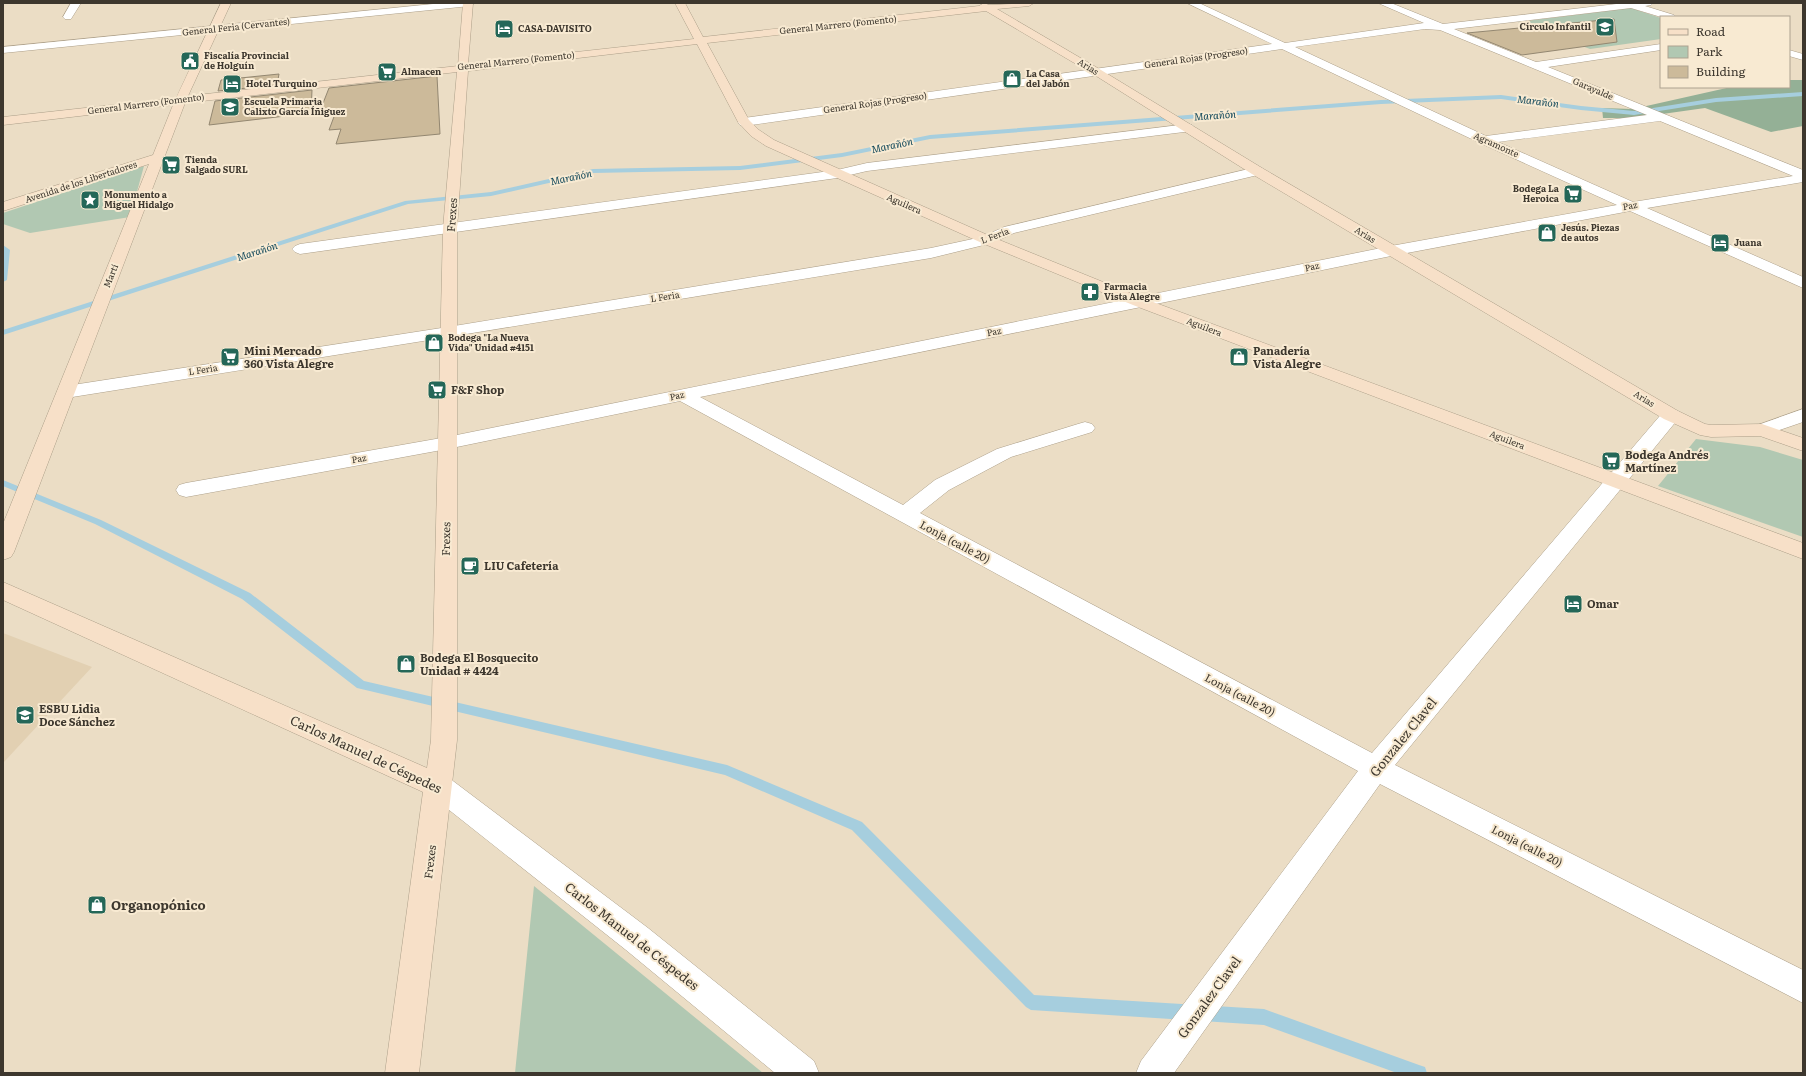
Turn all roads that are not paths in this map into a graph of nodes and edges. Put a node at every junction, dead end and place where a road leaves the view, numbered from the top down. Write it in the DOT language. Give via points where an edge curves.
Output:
graph roads {
  1 [pos="76,3"];
  2 [pos="226,3"];
  3 [pos="468,3"];
  4 [pos="680,3"];
  5 [pos="1029,3"];
  6 [pos="1192,3"];
  7 [pos="1383,3"];
  8 [pos="1648,3"];
  9 [pos="1628,4"];
  10 [pos="984,5"];
  11 [pos="1668,16"];
  12 [pos="68,17"];
  13 [pos="1443,27"];
  14 [pos="214,29"];
  15 [pos="701,41"];
  16 [pos="1283,46"];
  17 [pos="1660,47"];
  18 [pos="3,50"];
  19 [pos="1790,52"];
  20 [pos="1803,57"];
  21 [pos="1536,65"];
  22 [pos="463,67"];
  23 [pos="1097,72"];
  24 [pos="181,100"];
  25 [pos="1662,117"];
  26 [pos="3,121"];
  27 [pos="744,122"];
  28 [pos="1185,126"];
  29 [pos="1484,140"];
  30 [pos="158,157"];
  31 [pos="1257,171"];
  32 [pos="837,174"];
  33 [pos="1803,177"];
  34 [pos="1632,206"];
  35 [pos="3,207"];
  36 [pos="451,219"];
  37 [pos="987,240"];
  38 [pos="300,249"];
  39 [pos="1391,250"];
  40 [pos="1803,283"];
  41 [pos="1139,302"];
  42 [pos="448,332"];
  43 [pos="66,392"];
  44 [pos="682,394"];
  45 [pos="1671,415"];
  46 [pos="1803,415"];
  47 [pos="1085,428"];
  48 [pos="1762,430"];
  49 [pos="447,443"];
  50 [pos="1803,445"];
  51 [pos="1615,481"];
  52 [pos="186,490"];
  53 [pos="905,514"];
  54 [pos="10,527"];
  55 [pos="1803,551"];
  56 [pos="3,552"];
  57 [pos="3,590"];
  58 [pos="1376,768"];
  59 [pos="439,786"];
  60 [pos="1803,987"];
  61 [pos="1162,1062"];
  62 [pos="402,1073"];
  63 [pos="802,1073"];
  1 -- 12 [label="street"];
  2 -- 14 [label="street, Martí"];
  3 -- 14 [label="street, General Feria (Cervantes)"];
  3 -- 22 [label="street, Frexes"];
  4 -- 15 [label="street, Aguilera"];
  5 -- 10 [label="street, General Marrero (Fomento)"];
  6 -- 16 [label="street, Agramonte"];
  7 -- 13 [label="street, Garayalde"];
  8 -- 9 [label="street, General Rojas (Progreso)"];
  9 -- 11 [label="street"];
  9 -- 13 [label="street, General Rojas (Progreso)"];
  10 -- 15 [label="street, General Marrero (Fomento)"];
  10 -- 23 [label="street, Arias"];
  13 -- 16 [label="street, General Rojas (Progreso)" via="1425,26"];
  13 -- 21 [label="street, Garayalde"];
  14 -- 18 [label="street, General Feria (Cervantes)"];
  14 -- 24 [label="street, Martí"];
  15 -- 22 [label="street, General Marrero (Fomento)"];
  15 -- 27 [label="street, Aguilera"];
  16 -- 23 [label="street, General Rojas (Progreso)"];
  16 -- 29 [label="street, Agramonte"];
  17 -- 21 [label="street"];
  19 -- 20 [label="street"];
  21 -- 25 [label="street, Garayalde"];
  22 -- 24 [label="street, General Marrero (Fomento)"];
  22 -- 36 [label="street, Frexes"];
  23 -- 27 [label="street, General Rojas (Progreso)"];
  23 -- 28 [label="street, Arias"];
  24 -- 26 [label="street, General Marrero (Fomento)"];
  24 -- 30 [label="street, Martí"];
  25 -- 29 [label="street"];
  25 -- 33 [label="street, Garayalde"];
  27 -- 32 [label="street, Aguilera" via="770,143"];
  28 -- 31 [label="street, Arias"];
  28 -- 32 [label="street" via="867,167"];
  29 -- 34 [label="street, Agramonte"];
  30 -- 35 [label="street, Avenida de los Libertadores"];
  30 -- 43 [label="street, Martí"];
  31 -- 37 [label="street, L Feria" via="1009,230"];
  31 -- 39 [label="street, Arias"];
  32 -- 36 [label="street"];
  32 -- 37 [label="street, Aguilera"];
  33 -- 34 [label="street, Paz"];
  34 -- 39 [label="street, Paz"];
  34 -- 40 [label="street, Agramonte"];
  36 -- 38 [label="street"];
  36 -- 42 [label="street, Frexes"];
  37 -- 41 [label="street, Aguilera"];
  37 -- 42 [label="street, L Feria" via="931,253"];
  39 -- 41 [label="street, Paz"];
  39 -- 45 [label="street, Arias"];
  41 -- 44 [label="street, Paz"];
  41 -- 51 [label="street, Aguilera"];
  42 -- 43 [label="street, L Feria"];
  42 -- 49 [label="street, Frexes"];
  43 -- 54 [label="street, Martí"];
  44 -- 49 [label="street, Paz"];
  44 -- 53 [label="street, Lonja (calle 20)"];
  45 -- 48 [label="street, Arias" via="1700,429 1711,431"];
  45 -- 51 [label="street, Gonzalez Clavel"];
  46 -- 48 [label="street"];
  47 -- 53 [label="street" via="1004,453 942,485"];
  48 -- 50 [label="street"];
  49 -- 52 [label="street, Paz"];
  49 -- 59 [label="street, Frexes" via="444,740"];
  51 -- 55 [label="street, Aguilera"];
  51 -- 58 [label="street, Gonzalez Clavel"];
  53 -- 58 [label="street, Lonja (calle 20)"];
  54 -- 56 [label="street, Martí"];
  57 -- 59 [label="street, Carlos Manuel de Céspedes"];
  58 -- 60 [label="street, Lonja (calle 20)"];
  58 -- 61 [label="street, Gonzalez Clavel"];
  59 -- 62 [label="street, Frexes"];
  59 -- 63 [label="street, Carlos Manuel de Céspedes" via="643,944"];
}
